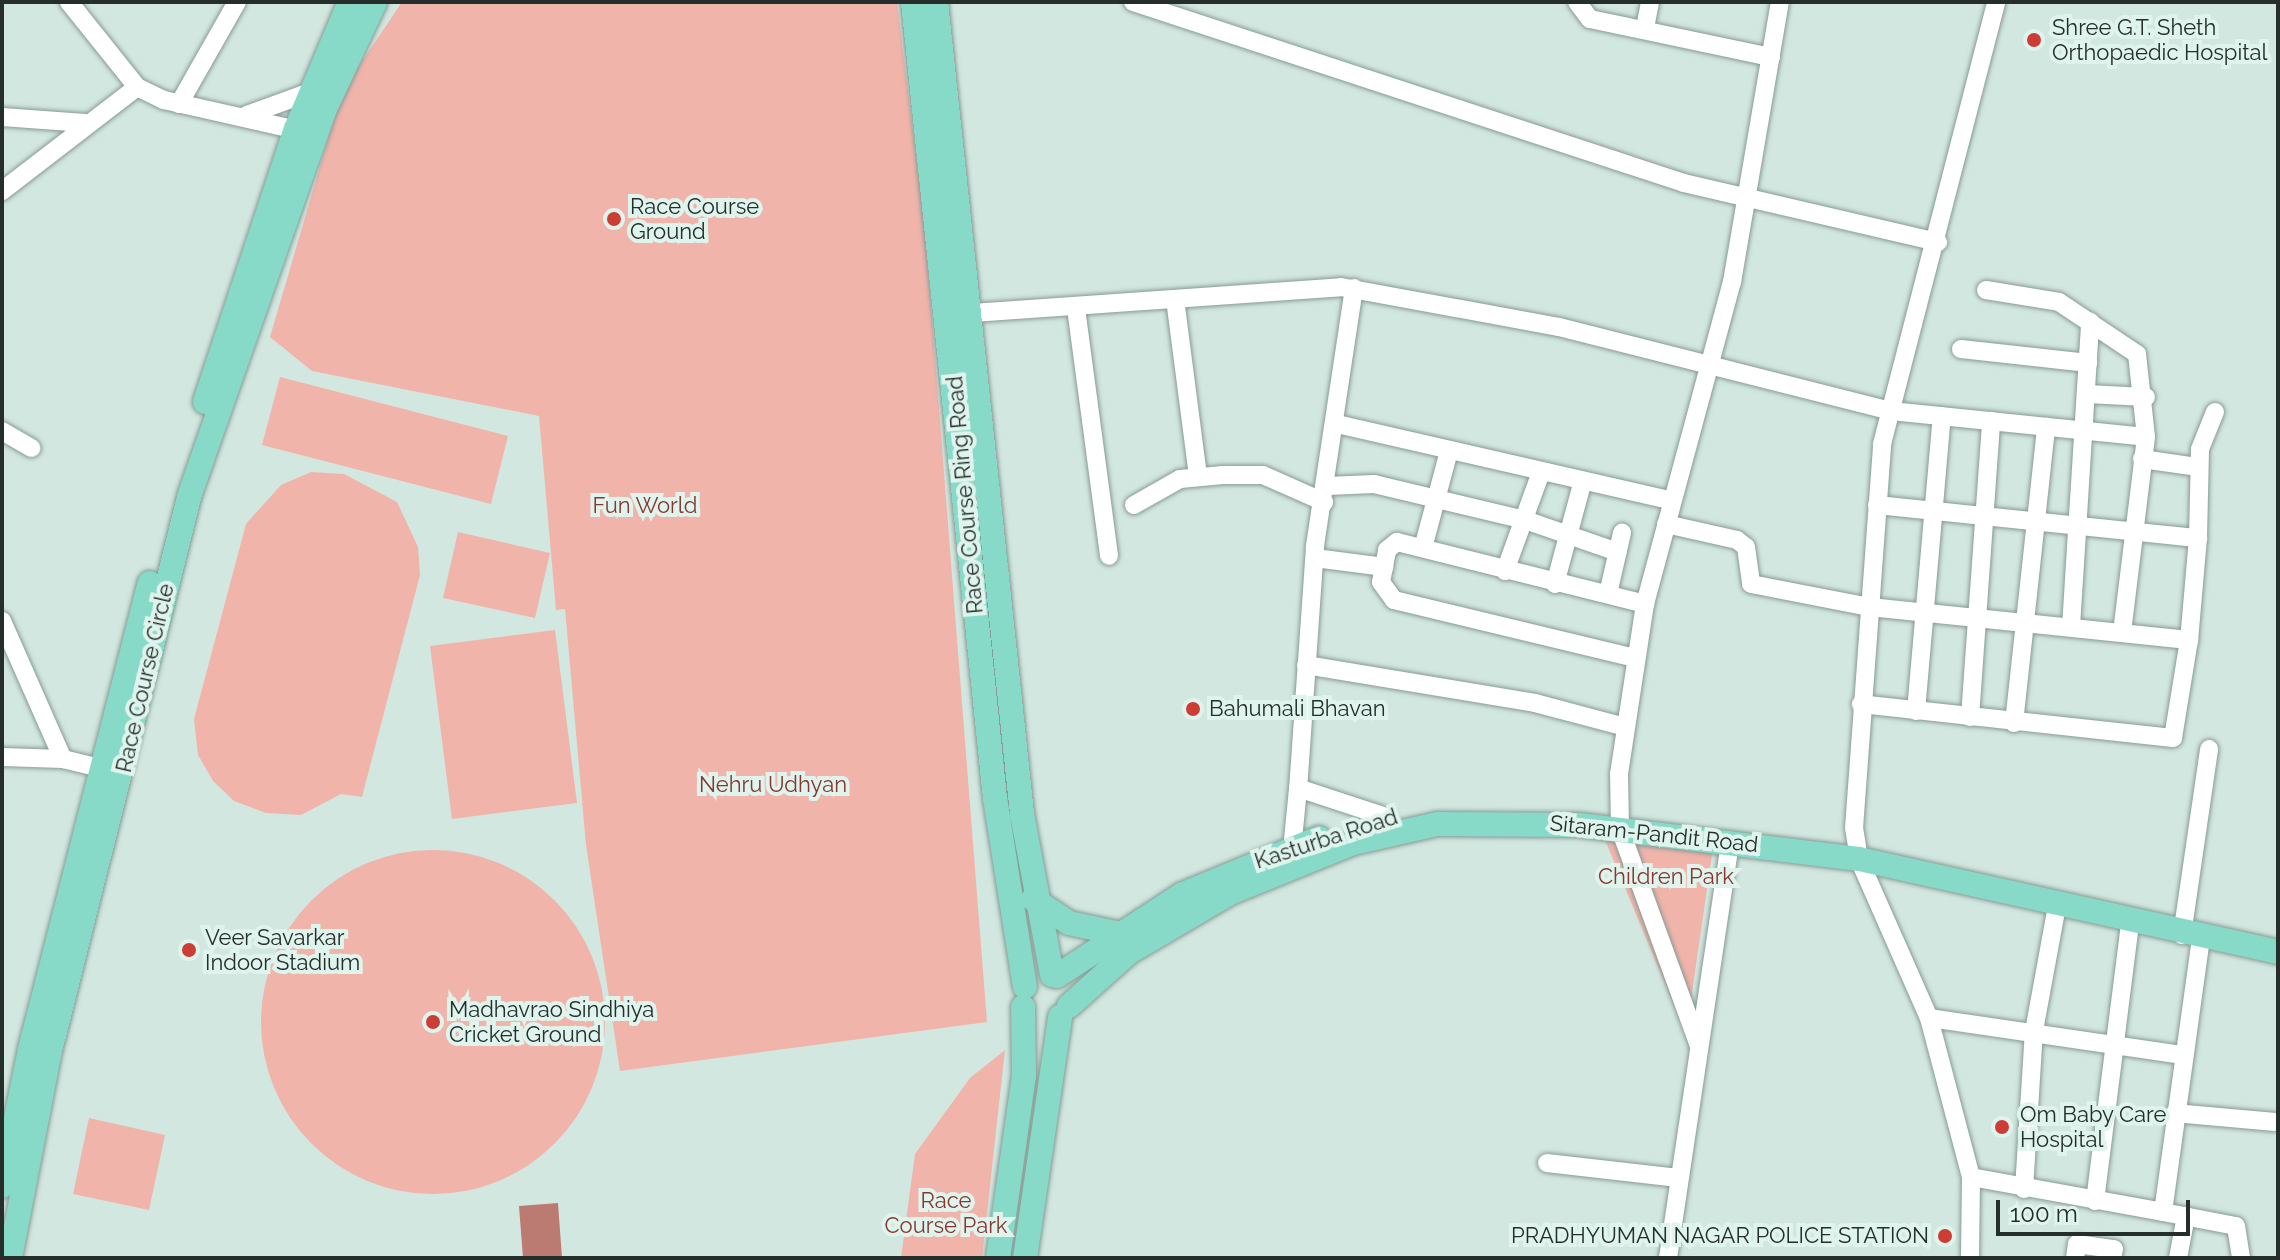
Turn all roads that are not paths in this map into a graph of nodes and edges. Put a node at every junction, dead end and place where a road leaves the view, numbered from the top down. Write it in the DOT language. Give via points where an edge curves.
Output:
graph roads {
  1 [pos="69,2"];
  2 [pos="237,2"];
  3 [pos="913,2"];
  4 [pos="936,2"];
  5 [pos="1133,2"];
  6 [pos="1577,2"];
  7 [pos="1650,2"];
  8 [pos="1780,2"];
  9 [pos="1996,2"];
  10 [pos="358,4"];
  11 [pos="1645,28"];
  12 [pos="1771,57"];
  13 [pos="137,87"];
  14 [pos="323,96"];
  15 [pos="179,104"];
  16 [pos="247,115"];
  17 [pos="2,117"];
  18 [pos="85,123"];
  19 [pos="306,132"];
  20 [pos="2,191"];
  21 [pos="1748,200"];
  22 [pos="1938,242"];
  23 [pos="1354,288"];
  24 [pos="1986,290"];
  25 [pos="1175,299"];
  26 [pos="1076,308"];
  27 [pos="959,314"];
  28 [pos="2090,322"];
  29 [pos="1961,349"];
  30 [pos="2088,363"];
  31 [pos="1711,368"];
  32 [pos="2087,394"];
  33 [pos="2146,397"];
  34 [pos="1891,411"];
  35 [pos="2215,412"];
  36 [pos="1942,416"];
  37 [pos="1991,421"];
  38 [pos="1337,424"];
  39 [pos="2046,427"];
  40 [pos="2,431"];
  41 [pos="2086,431"];
  42 [pos="2146,437"];
  43 [pos="32,448"];
  44 [pos="1449,451"];
  45 [pos="2142,459"];
  46 [pos="2198,467"];
  47 [pos="1541,472"];
  48 [pos="1198,477"];
  49 [pos="1582,484"];
  50 [pos="1326,494"];
  51 [pos="1436,500"];
  52 [pos="1672,501"];
  53 [pos="1134,505"];
  54 [pos="1877,505"];
  55 [pos="1938,511"];
  56 [pos="1989,517"];
  57 [pos="1525,520"];
  58 [pos="2033,521"];
  59 [pos="1666,524"];
  60 [pos="2080,526"];
  61 [pos="2130,532"];
  62 [pos="1622,533"];
  63 [pos="1568,538"];
  64 [pos="2198,538"];
  65 [pos="1423,548"];
  66 [pos="1618,552"];
  67 [pos="1109,556"];
  68 [pos="1315,558"];
  69 [pos="1384,567"];
  70 [pos="1505,571"];
  71 [pos="1555,584"];
  72 [pos="1608,594"];
  73 [pos="1645,604"];
  74 [pos="1869,607"];
  75 [pos="1929,613"];
  76 [pos="1977,618"];
  77 [pos="2,621"];
  78 [pos="2027,623"];
  79 [pos="2071,627"];
  80 [pos="2122,632"];
  81 [pos="2189,640"];
  82 [pos="1635,658"];
  83 [pos="1306,665"];
  84 [pos="1861,704"];
  85 [pos="1916,711"];
  86 [pos="1970,717"];
  87 [pos="2014,723"];
  88 [pos="1625,727"];
  89 [pos="2209,749"];
  90 [pos="2,757"];
  91 [pos="63,759"];
  92 [pos="112,771"];
  93 [pos="1298,788"];
  94 [pos="1386,817"];
  95 [pos="1528,821"];
  96 [pos="1620,829"];
  97 [pos="1730,841"];
  98 [pos="1289,856"];
  99 [pos="1859,859"];
  100 [pos="1033,899"];
  101 [pos="2057,906"];
  102 [pos="2130,923"];
  103 [pos="1116,933"];
  104 [pos="2192,937"];
  105 [pos="2278,952"];
  106 [pos="1055,976"];
  107 [pos="1024,997"];
  108 [pos="1064,1012"];
  109 [pos="1929,1018"];
  110 [pos="2034,1031"];
  111 [pos="2112,1043"];
  112 [pos="1699,1046"];
  113 [pos="2184,1055"];
  114 [pos="2175,1113"];
  115 [pos="2275,1122"];
  116 [pos="1547,1163"];
  117 [pos="1971,1177"];
  118 [pos="1678,1178"];
  119 [pos="2,1186"];
  120 [pos="2024,1189"];
  121 [pos="2095,1201"];
  122 [pos="2163,1212"];
  123 [pos="2186,1216"];
  124 [pos="10,1258"];
  125 [pos="998,1258"];
  126 [pos="1025,1258"];
  127 [pos="1668,1258"];
  128 [pos="1970,1258"];
  129 [pos="2075,1258"];
  130 [pos="2112,1258"];
  131 [pos="2178,1258"];
  132 [pos="2241,1258"];
  1 -- 13 [label="street"];
  2 -- 15 [label="street"];
  3 -- 27 [label="main road, Race Course Ring Road"];
  4 -- 27 [label="main road, Race Course Ring Road"];
  5 -- 21 [label="street"];
  6 -- 11 [label="street" via="1590,19"];
  7 -- 11 [label="street"];
  8 -- 12 [label="street"];
  9 -- 22 [label="street"];
  10 -- 14 [label="main road"];
  11 -- 12 [label="street"];
  12 -- 21 [label="street"];
  13 -- 15 [label="street"];
  13 -- 18 [label="street"];
  14 -- 16 [label="street"];
  14 -- 19 [label="main road, Race Course Circle"];
  15 -- 16 [label="street"];
  16 -- 19 [label="street"];
  17 -- 18 [label="street"];
  18 -- 20 [label="street"];
  19 -- 92 [label="main road, Race Course Circle" via="176,490"];
  21 -- 22 [label="street"];
  21 -- 31 [label="street"];
  22 -- 34 [label="street"];
  23 -- 25 [label="street"];
  23 -- 31 [label="street" via="1443,301"];
  23 -- 38 [label="street"];
  24 -- 28 [label="street" via="2059,302"];
  25 -- 26 [label="street"];
  25 -- 48 [label="street"];
  26 -- 27 [label="street"];
  26 -- 67 [label="street"];
  27 -- 100 [label="main road, Race Course Ring Road"];
  27 -- 107 [label="main road, Race Course Ring Road" via="995,798"];
  28 -- 30 [label="street"];
  28 -- 33 [label="street" via="2137,354"];
  29 -- 30 [label="street"];
  30 -- 32 [label="street"];
  31 -- 34 [label="street"];
  31 -- 52 [label="street"];
  32 -- 33 [label="street"];
  32 -- 41 [label="street"];
  33 -- 42 [label="street"];
  34 -- 36 [label="street"];
  34 -- 54 [label="street"];
  35 -- 46 [label="street"];
  36 -- 37 [label="street"];
  36 -- 55 [label="street"];
  37 -- 39 [label="street"];
  37 -- 56 [label="street"];
  38 -- 44 [label="street"];
  38 -- 50 [label="street"];
  39 -- 41 [label="street"];
  39 -- 58 [label="street"];
  40 -- 43 [label="street"];
  41 -- 42 [label="street"];
  41 -- 60 [label="street"];
  42 -- 45 [label="street"];
  44 -- 47 [label="street"];
  44 -- 51 [label="street"];
  45 -- 46 [label="street"];
  45 -- 61 [label="street"];
  46 -- 64 [label="street"];
  47 -- 49 [label="street"];
  47 -- 57 [label="street"];
  48 -- 50 [label="street" via="1263,475"];
  48 -- 53 [label="street"];
  49 -- 52 [label="street"];
  49 -- 63 [label="street"];
  50 -- 51 [label="street" via="1374,484"];
  50 -- 68 [label="street"];
  51 -- 57 [label="street"];
  51 -- 65 [label="street"];
  52 -- 59 [label="street"];
  54 -- 55 [label="street"];
  54 -- 74 [label="street"];
  55 -- 56 [label="street"];
  55 -- 75 [label="street"];
  56 -- 58 [label="street"];
  56 -- 76 [label="street"];
  57 -- 63 [label="street"];
  57 -- 70 [label="street"];
  58 -- 60 [label="street"];
  58 -- 78 [label="street"];
  59 -- 73 [label="street"];
  59 -- 74 [label="street" via="1737,540 1746,547 1751,584"];
  60 -- 61 [label="street"];
  60 -- 79 [label="street"];
  61 -- 64 [label="street"];
  61 -- 80 [label="street"];
  62 -- 66 [label="street"];
  63 -- 66 [label="street"];
  63 -- 71 [label="street"];
  64 -- 81 [label="street"];
  65 -- 69 [label="street" via="1397,542"];
  65 -- 70 [label="street"];
  66 -- 72 [label="street"];
  68 -- 69 [label="street"];
  68 -- 83 [label="street"];
  69 -- 82 [label="street" via="1381,582 1394,600"];
  70 -- 71 [label="street"];
  71 -- 72 [label="street"];
  72 -- 73 [label="street"];
  73 -- 82 [label="street"];
  74 -- 75 [label="street"];
  74 -- 84 [label="street"];
  75 -- 76 [label="street"];
  75 -- 85 [label="street"];
  76 -- 78 [label="street"];
  76 -- 86 [label="street"];
  77 -- 91 [label="street"];
  78 -- 79 [label="street"];
  78 -- 87 [label="street"];
  79 -- 80 [label="street"];
  80 -- 81 [label="street"];
  81 -- 87 [label="street" via="2173,738"];
  82 -- 88 [label="street"];
  83 -- 88 [label="street" via="1535,703"];
  83 -- 93 [label="street"];
  84 -- 85 [label="street"];
  84 -- 99 [label="street"];
  85 -- 86 [label="street"];
  86 -- 87 [label="street"];
  88 -- 96 [label="street"];
  89 -- 104 [label="street"];
  90 -- 91 [label="street"];
  91 -- 92 [label="street"];
  92 -- 119 [label="main road, Race Course Circle"];
  92 -- 124 [label="main road, Race Course Circle"];
  93 -- 94 [label="street"];
  93 -- 98 [label="street"];
  94 -- 95 [label="main road, Kasturba Road" via="1478,811"];
  94 -- 98 [label="main road, Kasturba Road"];
  95 -- 96 [label="main road, Sitaram-Pandit Road"];
  95 -- 98 [label="main road, Sitaram-Pandit Road" via="1408,828"];
  96 -- 97 [label="main road, Sitaram-Pandit Road"];
  96 -- 112 [label="street"];
  97 -- 99 [label="main road, Sitaram-Pandit Road"];
  97 -- 112 [label="street"];
  98 -- 103 [label="main road, Kasturba Road"];
  98 -- 108 [label="main road, Sitaram-Pandit Road" via="1128,953"];
  99 -- 101 [label="main road, Sitaram-Pandit Road"];
  99 -- 109 [label="street"];
  100 -- 103 [label="main road" via="1069,923"];
  100 -- 106 [label="main road, Race Course Ring Road"];
  101 -- 102 [label="main road, Sitaram-Pandit Road"];
  101 -- 110 [label="street"];
  102 -- 104 [label="main road, Sitaram-Pandit Road"];
  102 -- 111 [label="street"];
  103 -- 106 [label="main road, Kasturba Road"];
  104 -- 105 [label="main road, Sitaram-Pandit Road"];
  104 -- 113 [label="street"];
  106 -- 107 [label="main road, Kasturba Road"];
  106 -- 108 [label="main road, Race Course Ring Road"];
  107 -- 108 [label="main road" via="1037,1021"];
  107 -- 125 [label="main road, Race Course Ring Road" via="1024,1076"];
  108 -- 126 [label="main road"];
  109 -- 110 [label="street"];
  109 -- 117 [label="street"];
  110 -- 111 [label="street"];
  110 -- 120 [label="street"];
  111 -- 113 [label="street"];
  111 -- 121 [label="street"];
  112 -- 118 [label="street"];
  113 -- 114 [label="street"];
  114 -- 115 [label="street"];
  114 -- 122 [label="street"];
  116 -- 118 [label="street"];
  117 -- 120 [label="street"];
  117 -- 128 [label="street"];
  118 -- 127 [label="street"];
  120 -- 121 [label="street"];
  121 -- 122 [label="street"];
  122 -- 123 [label="street"];
  123 -- 131 [label="street"];
  123 -- 132 [label="street" via="2241,1229"];
  129 -- 130 [label="street" via="2077,1244 2114,1249"];
}
